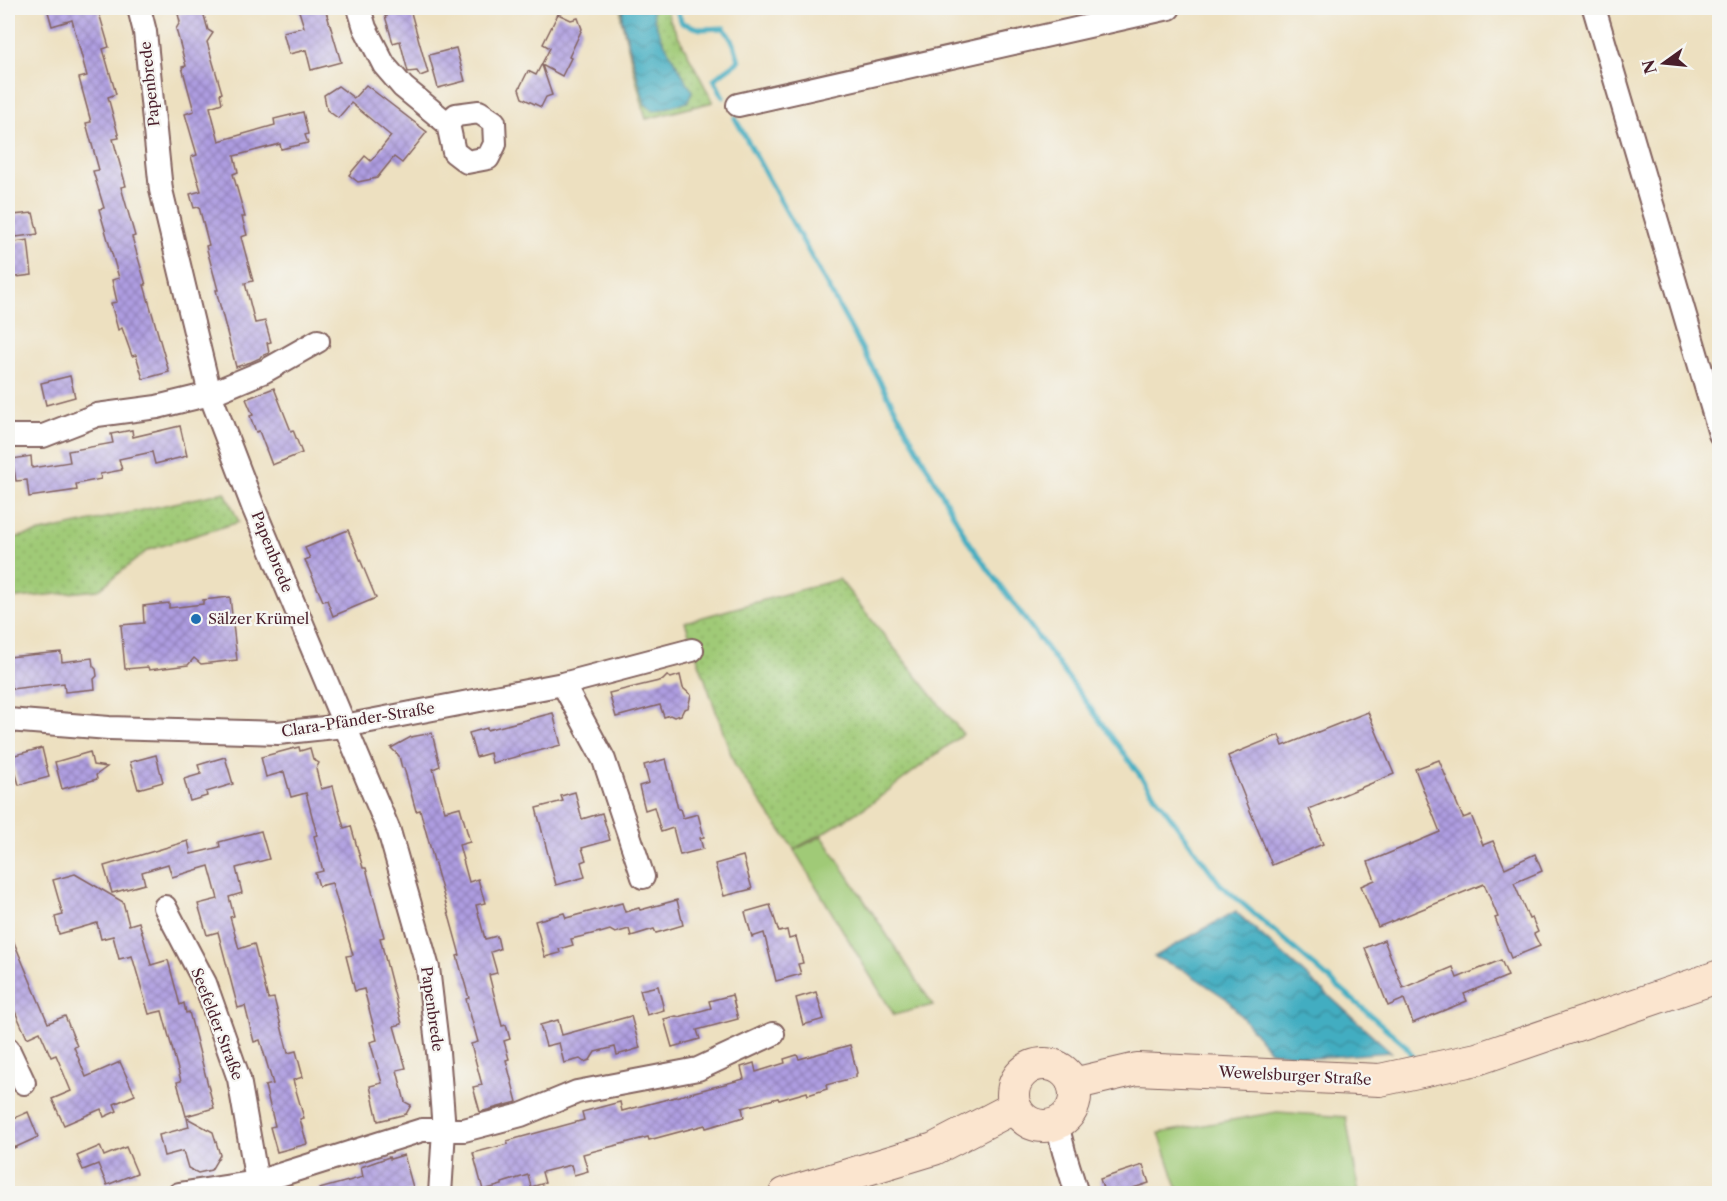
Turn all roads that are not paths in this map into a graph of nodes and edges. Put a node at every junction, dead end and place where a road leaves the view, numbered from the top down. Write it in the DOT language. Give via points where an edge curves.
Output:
graph roads {
  1 [pos="139,8"];
  2 [pos="359,8"];
  3 [pos="1169,8"];
  4 [pos="1594,8"];
  5 [pos="738,105"];
  6 [pos="448,124"];
  7 [pos="318,341"];
  8 [pos="210,394"];
  9 [pos="1719,434"];
  10 [pos="8,436"];
  11 [pos="692,650"];
  12 [pos="563,684"];
  13 [pos="8,720"];
  14 [pos="344,726"];
  15 [pos="643,877"];
  16 [pos="165,907"];
  17 [pos="1719,976"];
  18 [pos="773,1034"];
  19 [pos="8,1049"];
  20 [pos="24,1083"];
  21 [pos="1073,1084"];
  22 [pos="1015,1107"];
  23 [pos="1057,1124"];
  24 [pos="444,1130"];
  25 [pos="257,1182"];
  26 [pos="179,1194"];
  27 [pos="440,1194"];
  28 [pos="784,1194"];
  29 [pos="1077,1194"];
  1 -- 8 [label="street, Papenbrede" via="145,32 161,190"];
  2 -- 6 [label="street" via="384,65"];
  3 -- 5 [label="street"];
  4 -- 9 [label="street"];
  7 -- 8 [label="street" via="266,371"];
  8 -- 10 [label="street" via="157,407 97,415 43,436"];
  8 -- 14 [label="street, Papenbrede"];
  11 -- 12 [label="street, Clara-Pfänder-Straße"];
  12 -- 14 [label="street, Clara-Pfänder-Straße"];
  12 -- 15 [label="street" via="604,760"];
  13 -- 14 [label="street, Clara-Pfänder-Straße" via="109,728 278,733"];
  14 -- 24 [label="street, Papenbrede" via="389,831 428,968"];
  16 -- 25 [label="street, Seefelder Straße" via="205,983 239,1079"];
  17 -- 21 [label="main road, Wewelsburger Straße" via="1477,1059 1380,1080 1137,1069"];
  18 -- 24 [label="street" via="698,1069 577,1092 521,1115 464,1130"];
  19 -- 20 [label="street"];
  21 -- 22 [label="main road" via="1065,1071 1051,1064 1035,1065 1022,1072 1016,1081"];
  21 -- 23 [label="main road" via="1074,1101 1069,1114"];
  22 -- 23 [label="main road" via="1036,1125"];
  22 -- 28 [label="main road" via="934,1149"];
  23 -- 29 [label="street"];
  24 -- 25 [label="street" via="422,1130"];
  24 -- 27 [label="street, Papenbrede"];
  25 -- 26 [label="street"];
}
